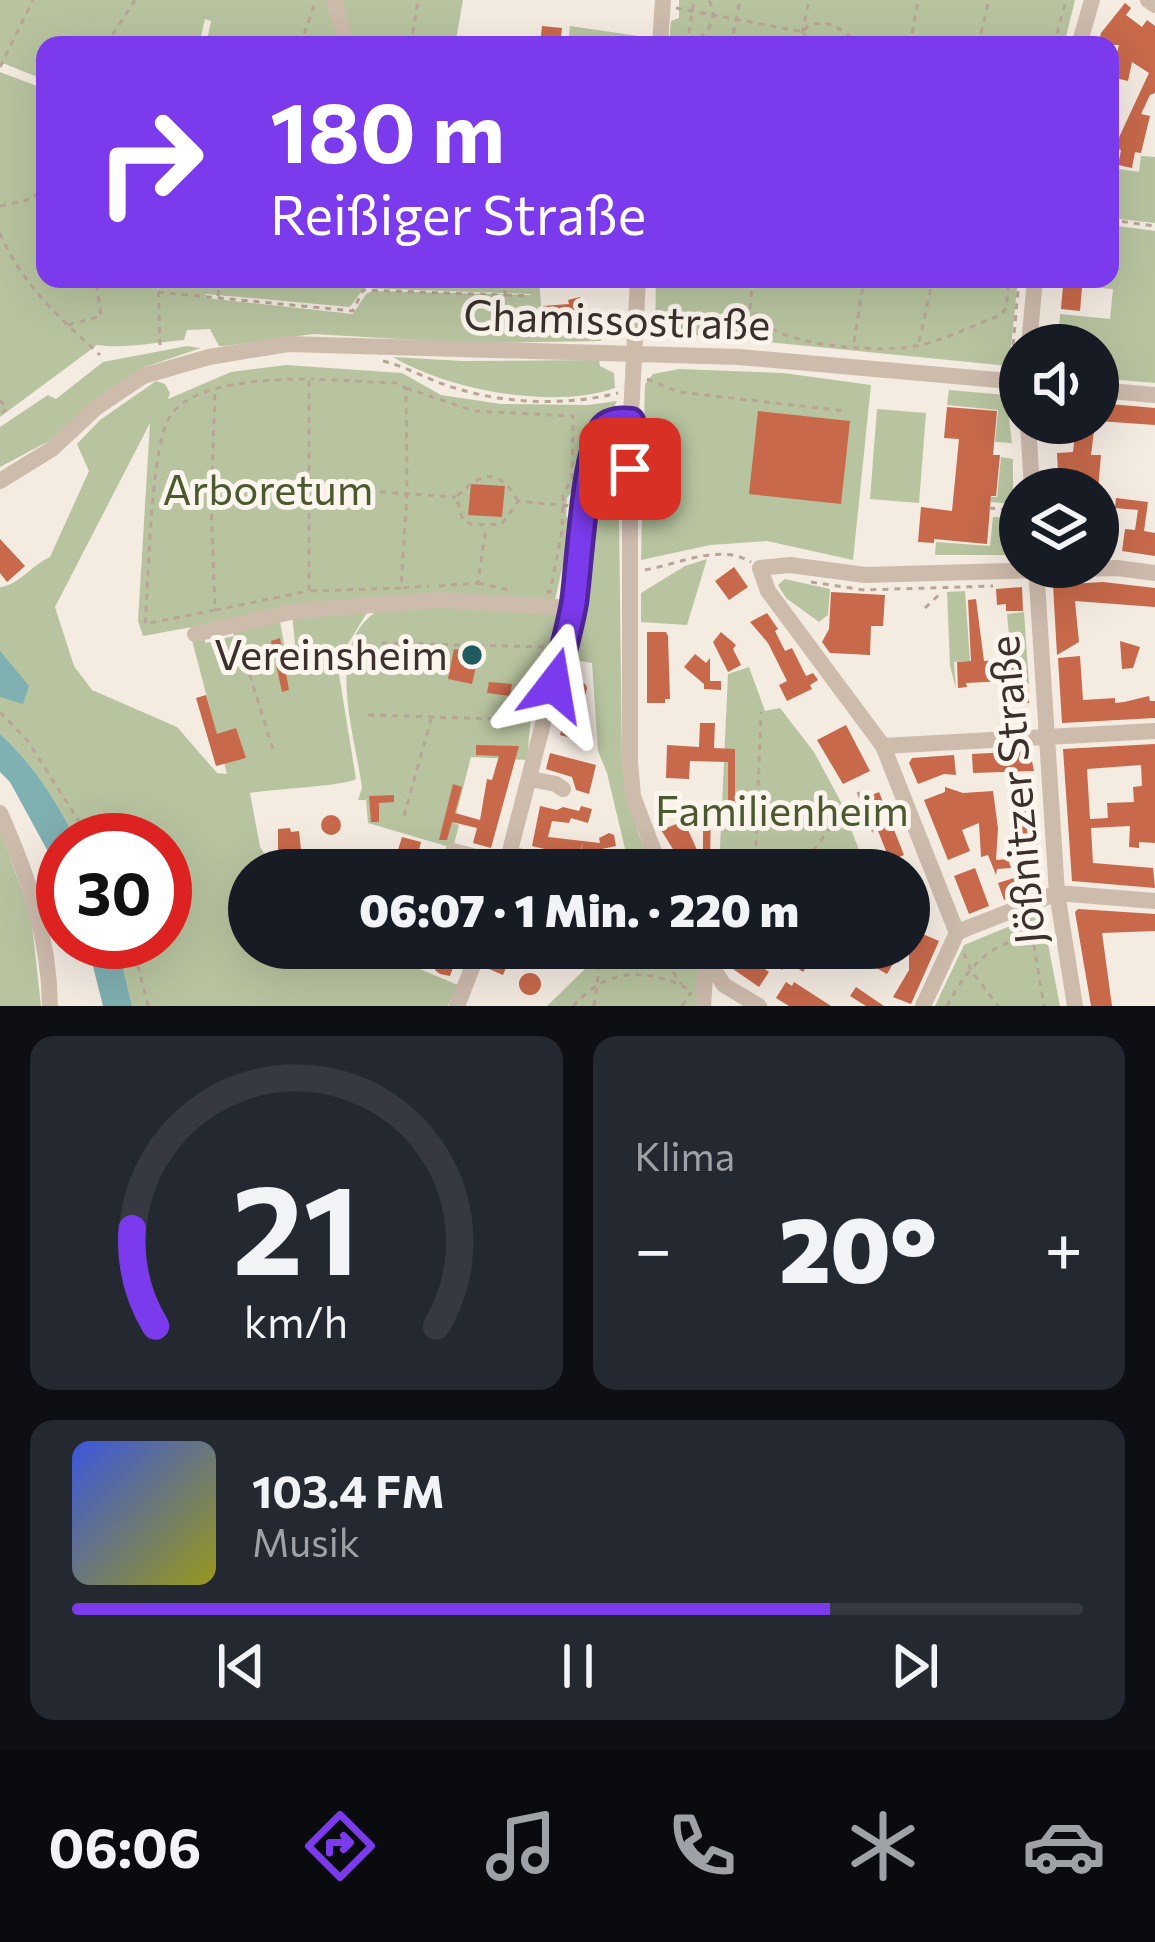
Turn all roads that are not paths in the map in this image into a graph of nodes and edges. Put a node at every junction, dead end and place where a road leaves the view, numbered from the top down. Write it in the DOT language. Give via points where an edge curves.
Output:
graph roads {
  1 [pos="334,0"];
  2 [pos="1092,0"];
  3 [pos="663,3"];
  4 [pos="344,36"];
  5 [pos="661,36"];
  6 [pos="1082,36"];
  7 [pos="637,288"];
  8 [pos="1034,288"];
  9 [pos="1031,324"];
  10 [pos="632,352"];
  11 [pos="999,380"];
  12 [pos="1119,392"];
  13 [pos="1155,395"];
  14 [pos="631,421"];
  15 [pos="0,478"];
  16 [pos="1119,568"];
  17 [pos="999,570"];
  18 [pos="1155,573"];
  19 [pos="1037,588"];
  20 [pos="573,608"];
  21 [pos="195,634"];
  22 [pos="1155,731"];
  23 [pos="1048,738"];
  24 [pos="883,746"];
  25 [pos="530,779"];
  26 [pos="563,789"];
  27 [pos="0,813"];
  28 [pos="511,849"];
  29 [pos="652,849"];
  30 [pos="1051,895"];
  31 [pos="1155,901"];
  32 [pos="957,933"];
  33 [pos="472,969"];
  34 [pos="712,969"];
  35 [pos="50,1006"];
  36 [pos="457,1006"];
  37 [pos="759,1006"];
  38 [pos="923,1006"];
  39 [pos="1075,1006"];
  1 -- 4 [label="street"];
  2 -- 6 [label="street"];
  3 -- 5 [label="street"];
  7 -- 10 [label="street"];
  8 -- 9 [label="street"];
  10 -- 11 [label="street, Chamissostraße"];
  10 -- 14 [label="street"];
  10 -- 15 [label="street, Chamissostraße" via="316,344 234,352 143,376 52,449"];
  12 -- 13 [label="street"];
  14 -- 20 [label="street" via="602,429"];
  14 -- 29 [label="street" via="630,761"];
  16 -- 18 [label="street"];
  17 -- 24 [label="street" via="760,568 768,591"];
  19 -- 23 [label="street, Jößnitzer Straße"];
  20 -- 21 [label="street" via="438,600 295,611"];
  20 -- 25 [label="street"];
  22 -- 23 [label="street"];
  23 -- 24 [label="street"];
  23 -- 30 [label="street, Jößnitzer Straße"];
  24 -- 32 [label="street"];
  25 -- 26 [label="street"];
  25 -- 28 [label="street"];
  27 -- 35 [label="street" via="40,914"];
  30 -- 31 [label="street"];
  30 -- 32 [label="street"];
  30 -- 39 [label="street, Jößnitzer Straße"];
  32 -- 38 [label="street"];
  33 -- 36 [label="street"];
  34 -- 37 [label="street"];
}
